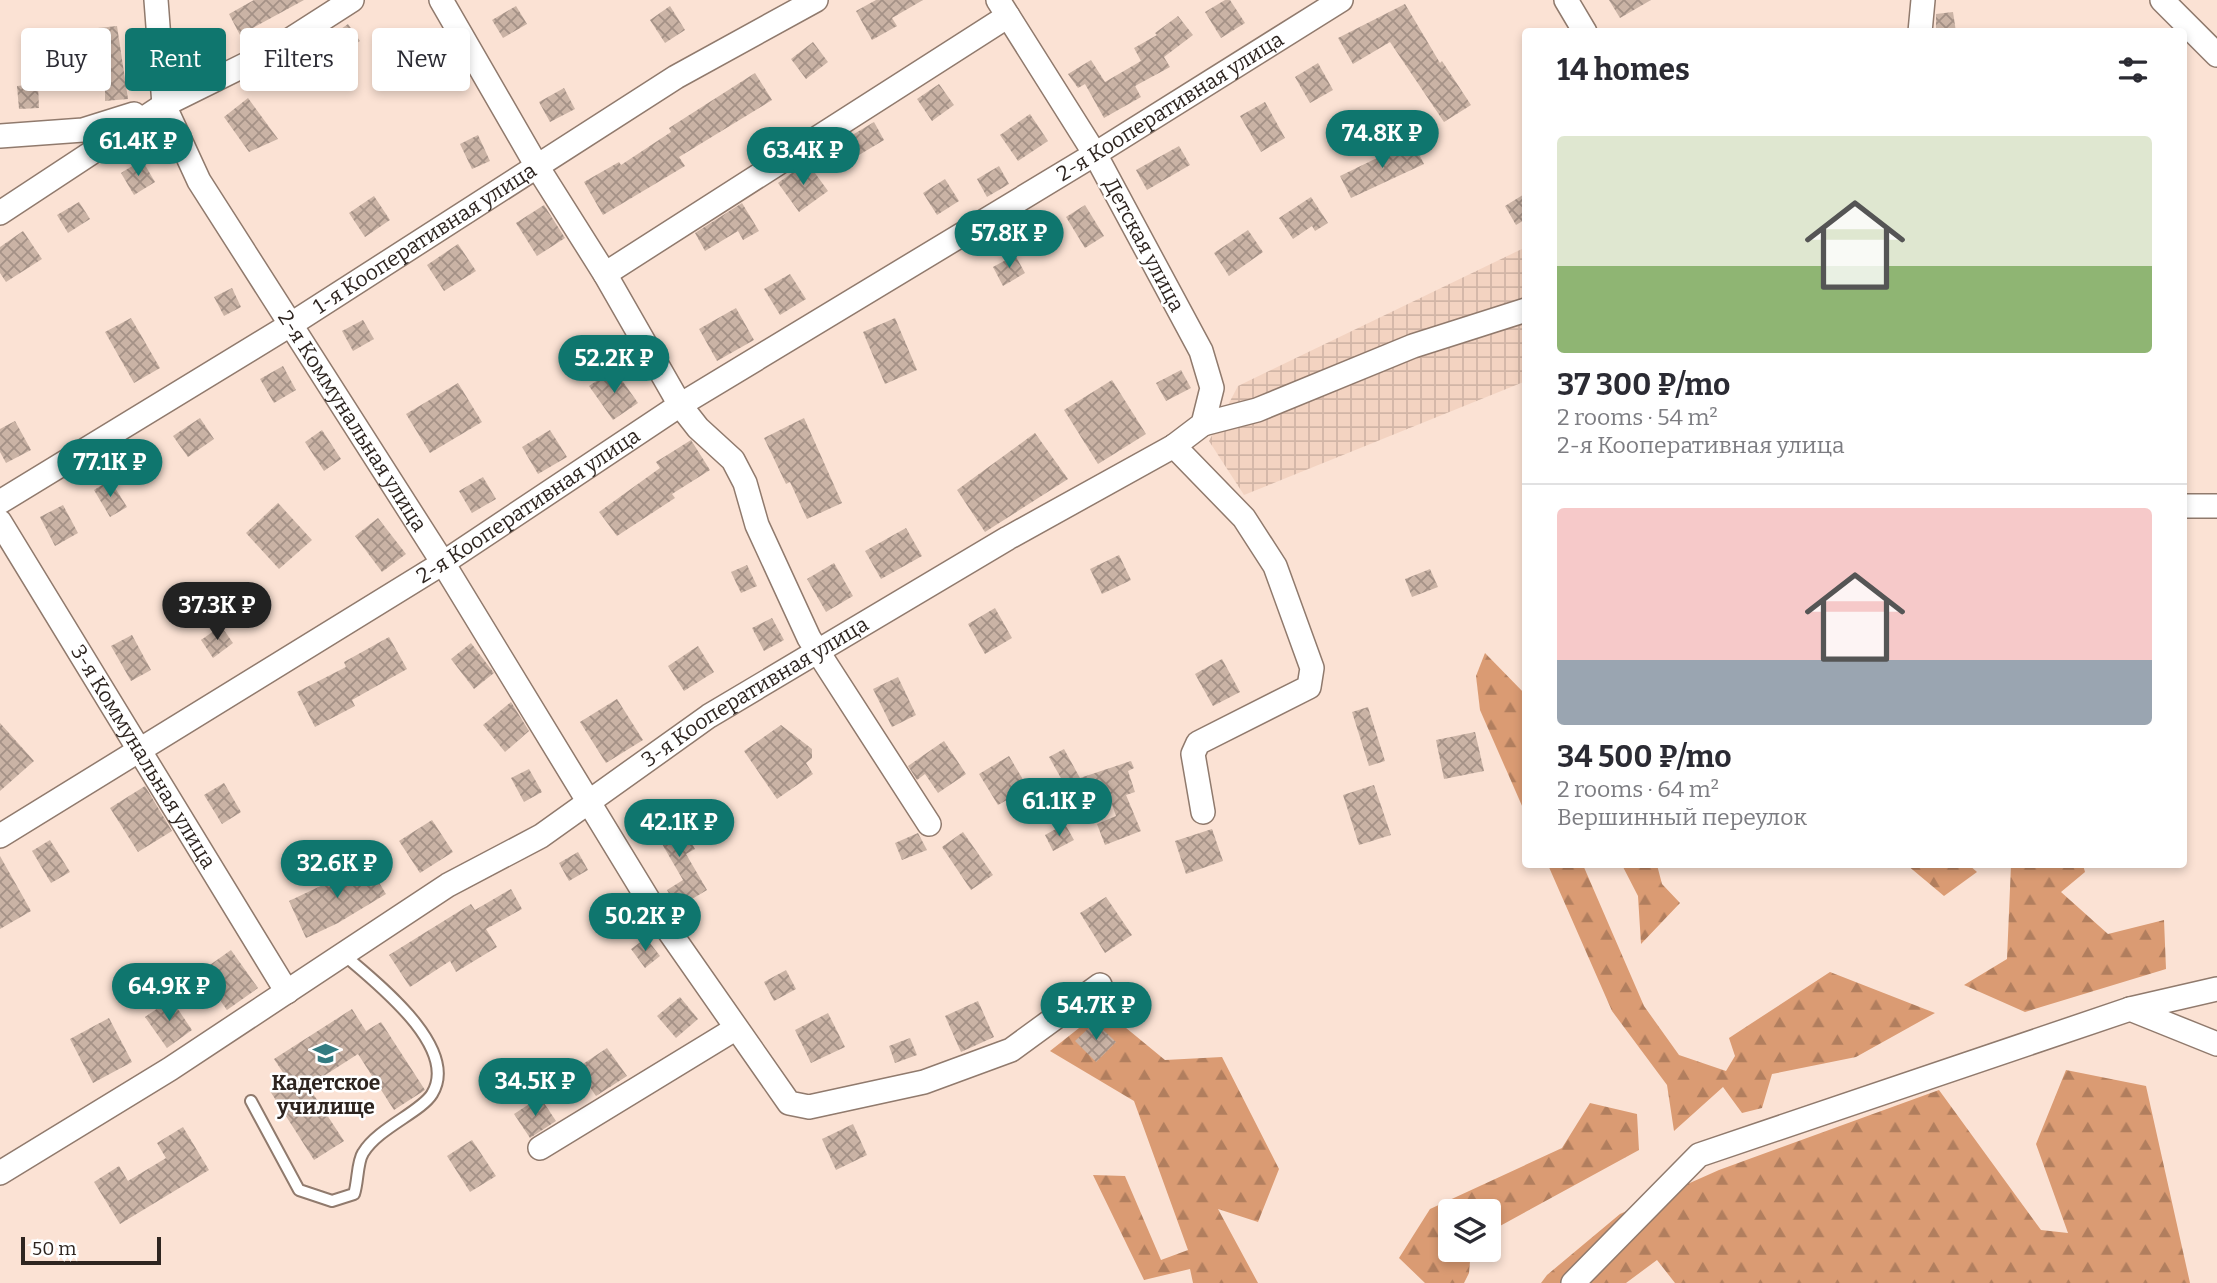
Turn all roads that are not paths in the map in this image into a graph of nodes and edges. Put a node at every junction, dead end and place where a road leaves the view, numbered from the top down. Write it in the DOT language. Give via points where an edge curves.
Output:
graph roads {
  1 [pos="156,0"];
  2 [pos="352,0"];
  3 [pos="441,0"];
  4 [pos="816,0"];
  5 [pos="1341,0"];
  6 [pos="1566,0"];
  7 [pos="1923,0"];
  8 [pos="2162,0"];
  9 [pos="1003,8"];
  10 [pos="1583,28"];
  11 [pos="1920,28"];
  12 [pos="2217,55"];
  13 [pos="164,105"];
  14 [pos="0,136"];
  15 [pos="1094,154"];
  16 [pos="538,168"];
  17 [pos="0,213"];
  18 [pos="605,274"];
  19 [pos="1522,311"];
  20 [pos="290,325"];
  21 [pos="680,405"];
  22 [pos="1203,424"];
  23 [pos="1174,446"];
  24 [pos="0,502"];
  25 [pos="2187,506"];
  26 [pos="2217,506"];
  27 [pos="0,522"];
  28 [pos="443,563"];
  29 [pos="818,652"];
  30 [pos="139,750"];
  31 [pos="590,800"];
  32 [pos="1203,812"];
  33 [pos="929,824"];
  34 [pos="0,836"];
  35 [pos="343,954"];
  36 [pos="1100,985"];
  37 [pos="2217,989"];
  38 [pos="287,992"];
  39 [pos="2130,1009"];
  40 [pos="735,1029"];
  41 [pos="2217,1044"];
  42 [pos="251,1101"];
  43 [pos="540,1149"];
  44 [pos="0,1173"];
  45 [pos="1573,1283"];
  1 -- 13 [label="street, 2-я Коммунальная улица"];
  2 -- 13 [label="street" via="271,52"];
  3 -- 16 [label="street"];
  4 -- 16 [label="street, 1-я Кооперативная улица" via="676,76"];
  5 -- 15 [label="street, 2-я Кооперативная улица"];
  6 -- 10 [label="street"];
  7 -- 11 [label="street"];
  8 -- 12 [label="street"];
  9 -- 15 [label="street, Детская улица"];
  9 -- 18 [label="street"];
  13 -- 14 [label="street" via="83,130"];
  13 -- 17 [label="street"];
  13 -- 20 [label="street, 2-я Коммунальная улица" via="200,181"];
  15 -- 21 [label="street, 2-я Кооперативная улица"];
  15 -- 22 [label="street, Детская улица" via="1201,351 1212,388"];
  16 -- 18 [label="street"];
  16 -- 20 [label="street, 1-я Кооперативная улица"];
  18 -- 21 [label="street"];
  19 -- 22 [label="street" via="1413,346 1257,410"];
  20 -- 24 [label="street, 1-я Кооперативная улица"];
  20 -- 28 [label="street, 2-я Коммунальная улица"];
  21 -- 28 [label="street, 2-я Кооперативная улица"];
  21 -- 29 [label="street" via="733,460 757,525"];
  22 -- 23 [label="street, 3-я Кооперативная улица"];
  23 -- 29 [label="street, 3-я Кооперативная улица" via="1055,510"];
  23 -- 32 [label="street" via="1244,518 1275,566 1312,668 1309,687 1198,743 1193,754"];
  25 -- 26 [label="street"];
  27 -- 30 [label="street, 3-я Коммунальная улица"];
  28 -- 30 [label="street, 2-я Кооперативная улица"];
  28 -- 31 [label="street, 2-я Коммунальная улица"];
  29 -- 31 [label="street, 3-я Кооперативная улица" via="709,716"];
  29 -- 33 [label="street"];
  30 -- 34 [label="street, 2-я Кооперативная улица"];
  30 -- 38 [label="street, 3-я Коммунальная улица"];
  31 -- 35 [label="street, 3-я Кооперативная улица" via="541,836 448,885"];
  31 -- 40 [label="street, 2-я Коммунальная улица" via="657,914"];
  35 -- 38 [label="street, 3-я Кооперативная улица"];
  35 -- 42 [label="lane" via="399,1003 432,1049 439,1069 432,1095 376,1137 361,1155 354,1194 332,1201 299,1190"];
  36 -- 40 [label="street, 2-я Коммунальная улица" via="1011,1049 924,1082 809,1107 789,1103"];
  37 -- 39 [label="street"];
  38 -- 44 [label="street, 3-я Кооперативная улица"];
  39 -- 41 [label="street"];
  39 -- 45 [label="street" via="1699,1155"];
  40 -- 43 [label="street"];
}
